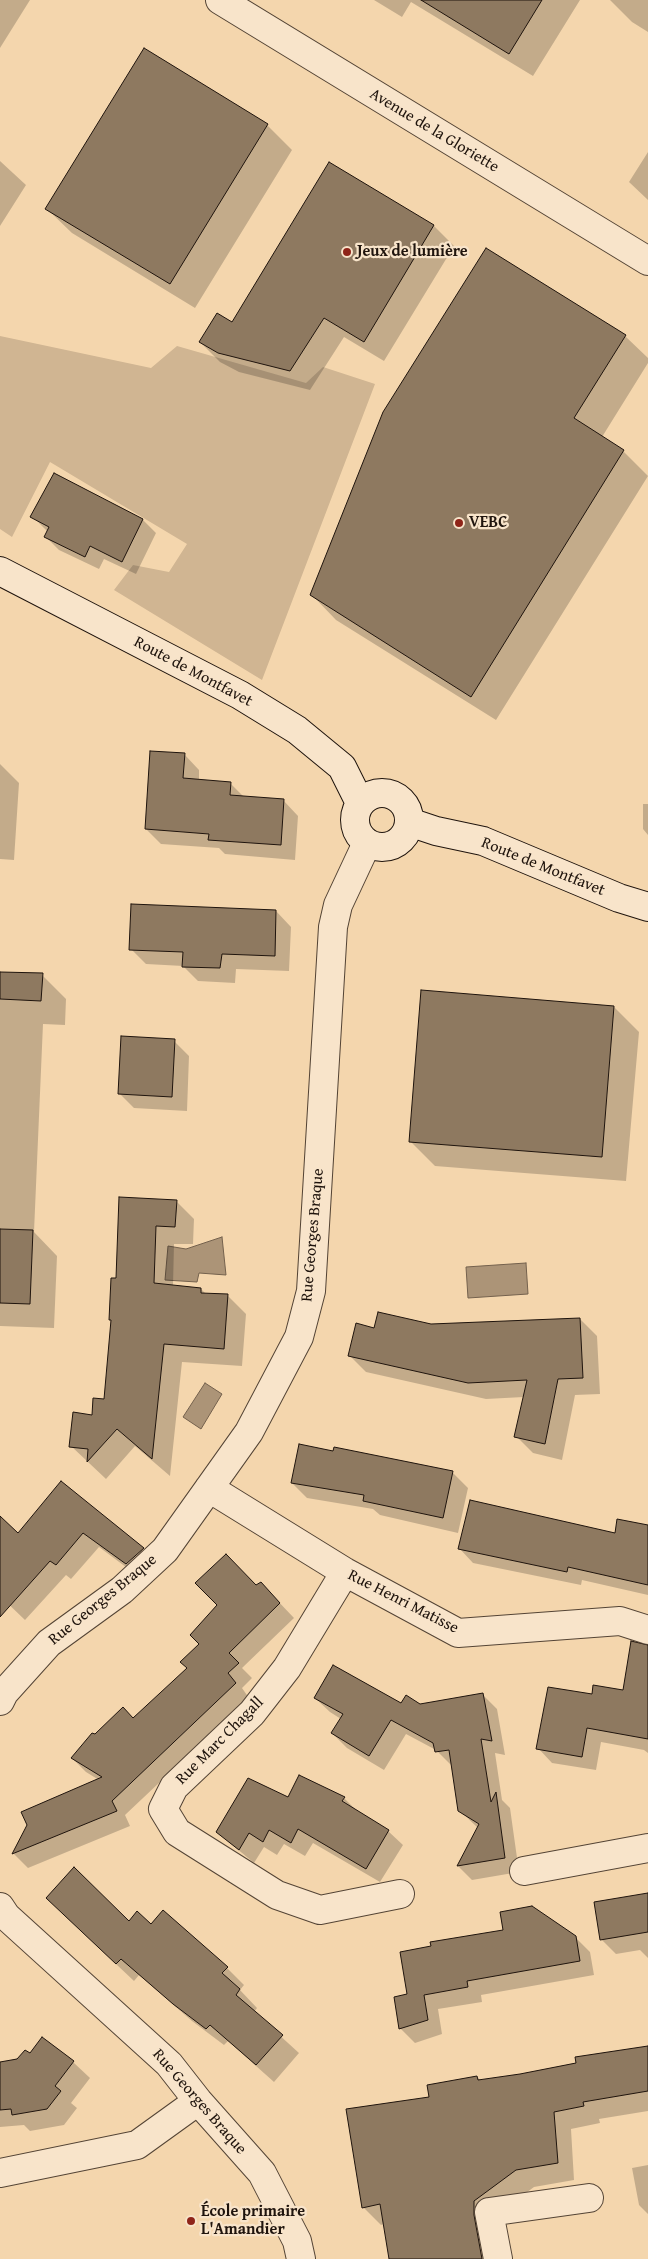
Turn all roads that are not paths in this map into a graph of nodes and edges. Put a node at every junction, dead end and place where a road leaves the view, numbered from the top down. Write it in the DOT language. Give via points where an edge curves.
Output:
graph roads {
  1 [pos="220,0"];
  2 [pos="648,262"];
  3 [pos="0,572"];
  4 [pos="360,803"];
  5 [pos="409,822"];
  6 [pos="367,843"];
  7 [pos="648,907"];
  8 [pos="208,1488"];
  9 [pos="344,1572"];
  10 [pos="648,1630"];
  11 [pos="0,1701"];
  12 [pos="648,1848"];
  13 [pos="524,1871"];
  14 [pos="400,1894"];
  15 [pos="0,1907"];
  16 [pos="198,2101"];
  17 [pos="0,2173"];
  18 [pos="589,2198"];
  19 [pos="301,2259"];
  20 [pos="498,2259"];
  1 -- 2 [label="street, Avenue de la Gloriette"];
  3 -- 4 [label="street, Route de Montfavet" via="240,694 297,730 342,767"];
  4 -- 5 [label="street" via="375,793 392,794 405,806"];
  4 -- 6 [label="street" via="354,820 360,836"];
  5 -- 6 [label="street" via="401,839 394,844 385,847"];
  5 -- 7 [label="street, Route de Montfavet" via="483,840 619,898"];
  6 -- 8 [label="street, Rue Georges Braque" via="338,905 333,927 311,1291 299,1337 283,1371 249,1432"];
  8 -- 9 [label="street, Rue Henri Matisse"];
  8 -- 11 [label="street, Rue Georges Braque" via="165,1550 122,1590 49,1643"];
  9 -- 10 [label="street, Rue Henri Matisse" via="458,1633 620,1620"];
  9 -- 14 [label="street, Rue Marc Chagall" via="282,1675 252,1713 174,1787 163,1809 177,1832 286,1898 320,1910"];
  12 -- 13 [label="street"];
  15 -- 16 [label="street, Rue Georges Braque" via="6,1916 169,2064"];
  16 -- 17 [label="street" via="137,2145"];
  16 -- 19 [label="street, Rue Georges Braque" via="262,2173 297,2241"];
  18 -- 20 [label="street" via="489,2212"];
}
